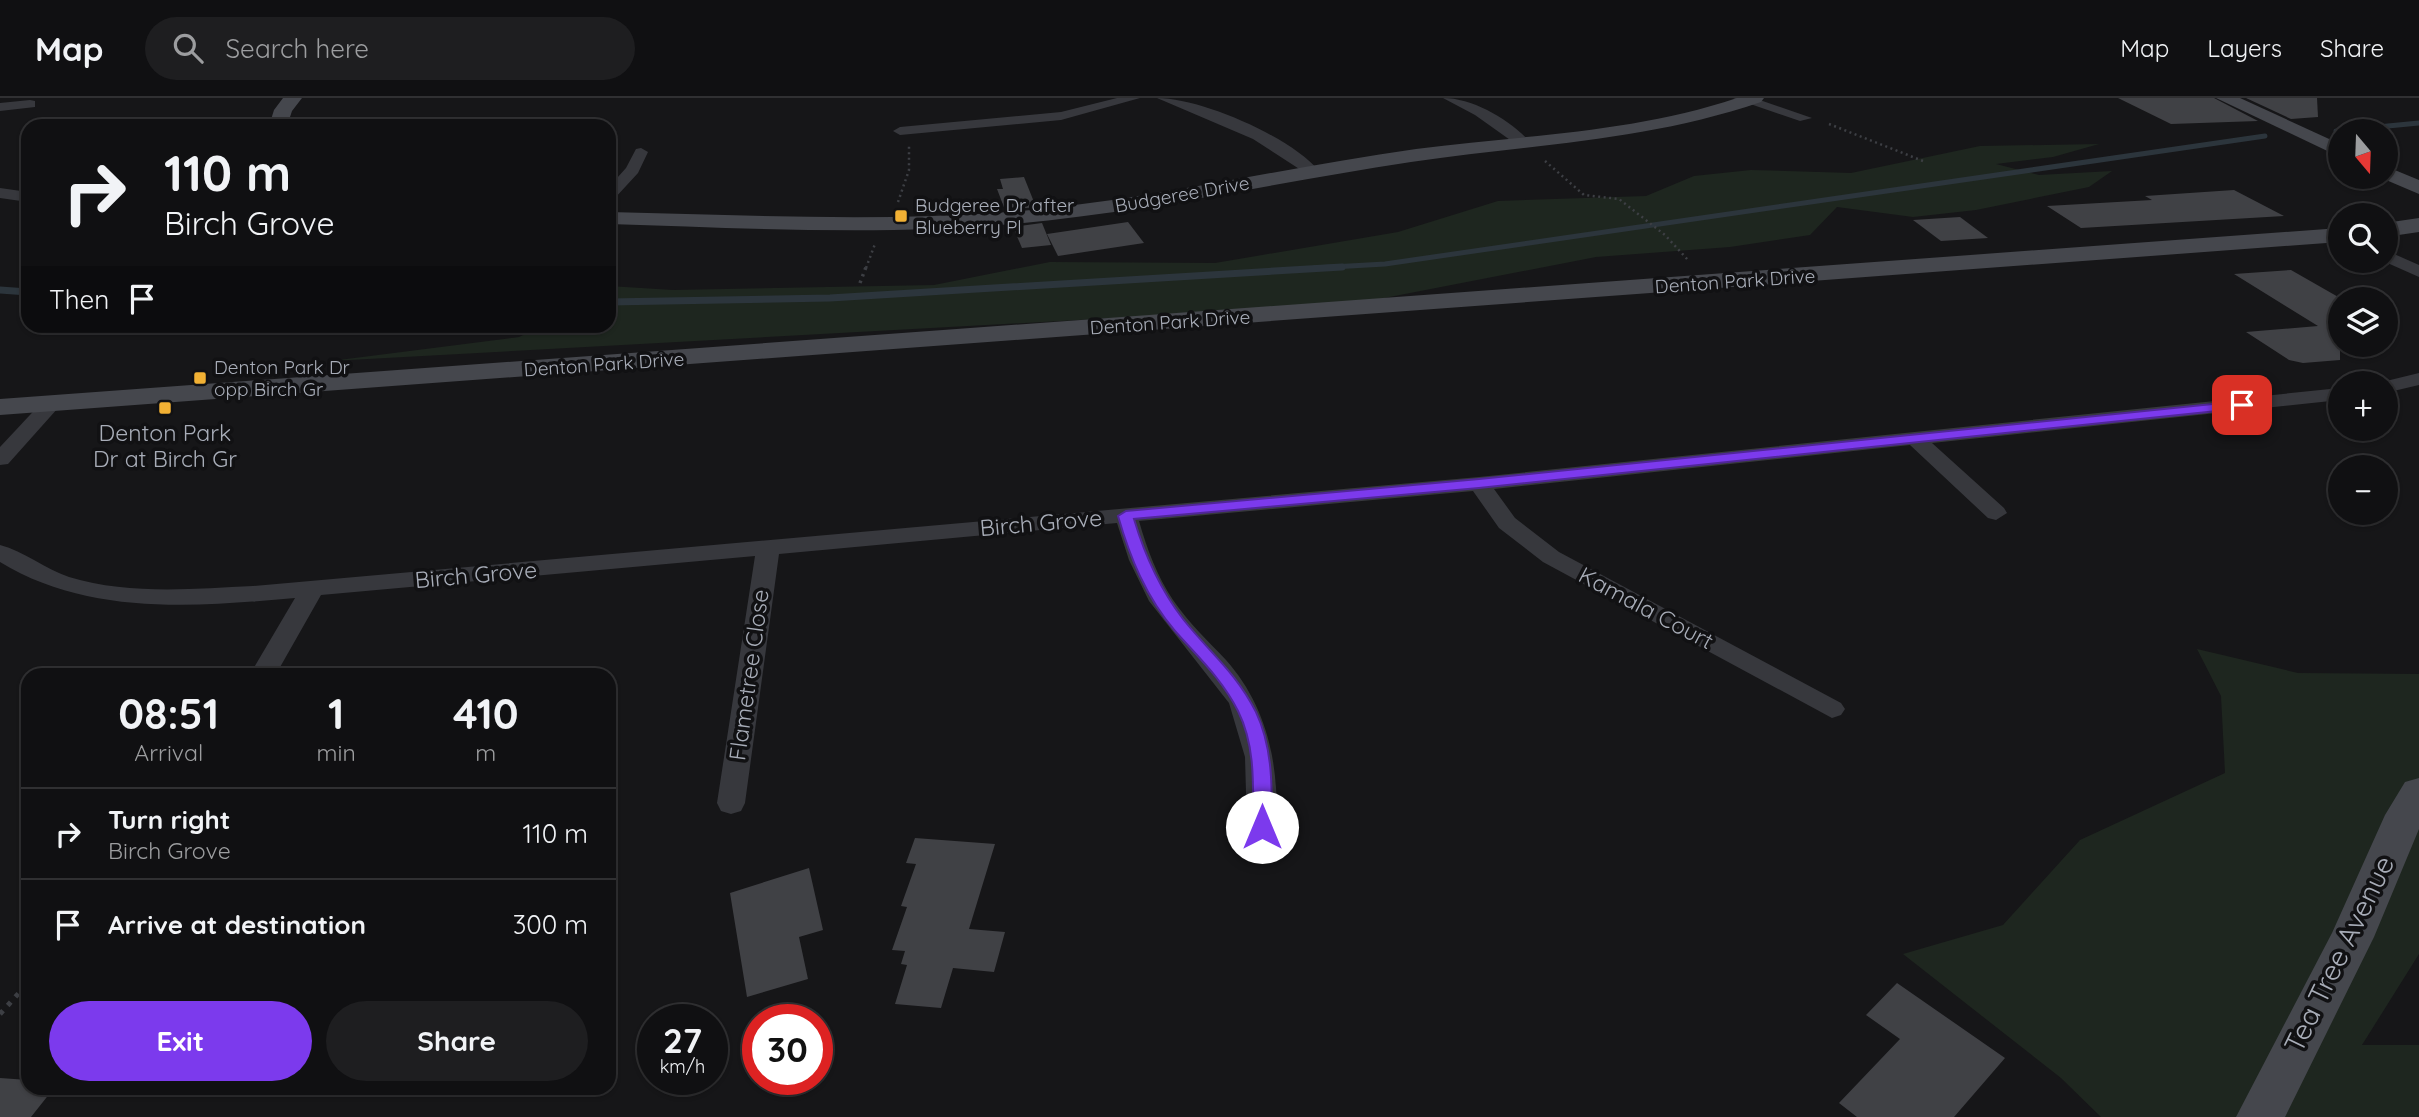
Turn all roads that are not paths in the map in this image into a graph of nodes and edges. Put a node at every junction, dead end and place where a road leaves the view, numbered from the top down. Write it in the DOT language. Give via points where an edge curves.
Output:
graph roads {
  1 [pos="293,98"];
  2 [pos="1133,98"];
  3 [pos="1164,98"];
  4 [pos="1450,98"];
  5 [pos="2225,98"];
  6 [pos="1748,99"];
  7 [pos="30,104"];
  8 [pos="0,107"];
  9 [pos="1805,118"];
  10 [pos="280,119"];
  11 [pos="900,131"];
  12 [pos="1525,144"];
  13 [pos="2328,145"];
  14 [pos="641,152"];
  15 [pos="1312,171"];
  16 [pos="2398,178"];
  17 [pos="616,188"];
  18 [pos="2419,188"];
  19 [pos="0,194"];
  20 [pos="21,196"];
  21 [pos="616,218"];
  22 [pos="2419,225"];
  23 [pos="2398,228"];
  24 [pos="2328,236"];
  25 [pos="2398,262"];
  26 [pos="2419,272"];
  27 [pos="2419,379"];
  28 [pos="2398,384"];
  29 [pos="2328,395"];
  30 [pos="51,404"];
  31 [pos="0,407"];
  32 [pos="1915,439"];
  33 [pos="0,459"];
  34 [pos="1479,484"];
  35 [pos="1996,513"];
  36 [pos="1126,516"];
  37 [pos="768,548"];
  38 [pos="0,552"];
  39 [pos="312,590"];
  40 [pos="267,668"];
  41 [pos="1832,709"];
  42 [pos="2419,792"];
  43 [pos="731,803"];
  44 [pos="1262,827"];
  45 [pos="2260,1117"];
  1 -- 10 [label="main road"];
  2 -- 11 [label="street" via="1061,116"];
  3 -- 15 [label="street" via="1247,129 1279,145"];
  4 -- 12 [label="street" via="1480,112"];
  5 -- 13 [label="main road"];
  6 -- 9 [label="street, Budgeree Drive"];
  6 -- 12 [label="main road, Budgeree Drive" via="1667,126"];
  7 -- 8 [label="street"];
  12 -- 15 [label="main road, Budgeree Drive"];
  14 -- 17 [label="street" via="633,170"];
  15 -- 21 [label="main road, Budgeree Drive" via="1012,218 887,223"];
  16 -- 18 [label="main road"];
  19 -- 20 [label="street"];
  22 -- 23 [label="main road"];
  24 -- 30 [label="main road, Denton Park Drive"];
  25 -- 26 [label="street"];
  27 -- 28 [label="street"];
  29 -- 32 [label="street, Birch Grove"];
  30 -- 31 [label="main road, Denton Park Drive"];
  30 -- 33 [label="street"];
  32 -- 34 [label="street, Birch Grove"];
  32 -- 35 [label="street"];
  34 -- 36 [label="street, Birch Grove"];
  34 -- 41 [label="street, Kamala Court" via="1507,523 1551,557"];
  36 -- 37 [label="street, Birch Grove"];
  36 -- 44 [label="street" via="1155,592 1223,671 1248,713 1263,765"];
  37 -- 39 [label="street, Birch Grove"];
  37 -- 43 [label="street, Flametree Close"];
  38 -- 39 [label="street, Birch Grove" via="67,585 108,594 199,596"];
  39 -- 40 [label="street"];
  42 -- 45 [label="main road, Tea Tree Avenue" via="2352,937"];
}
